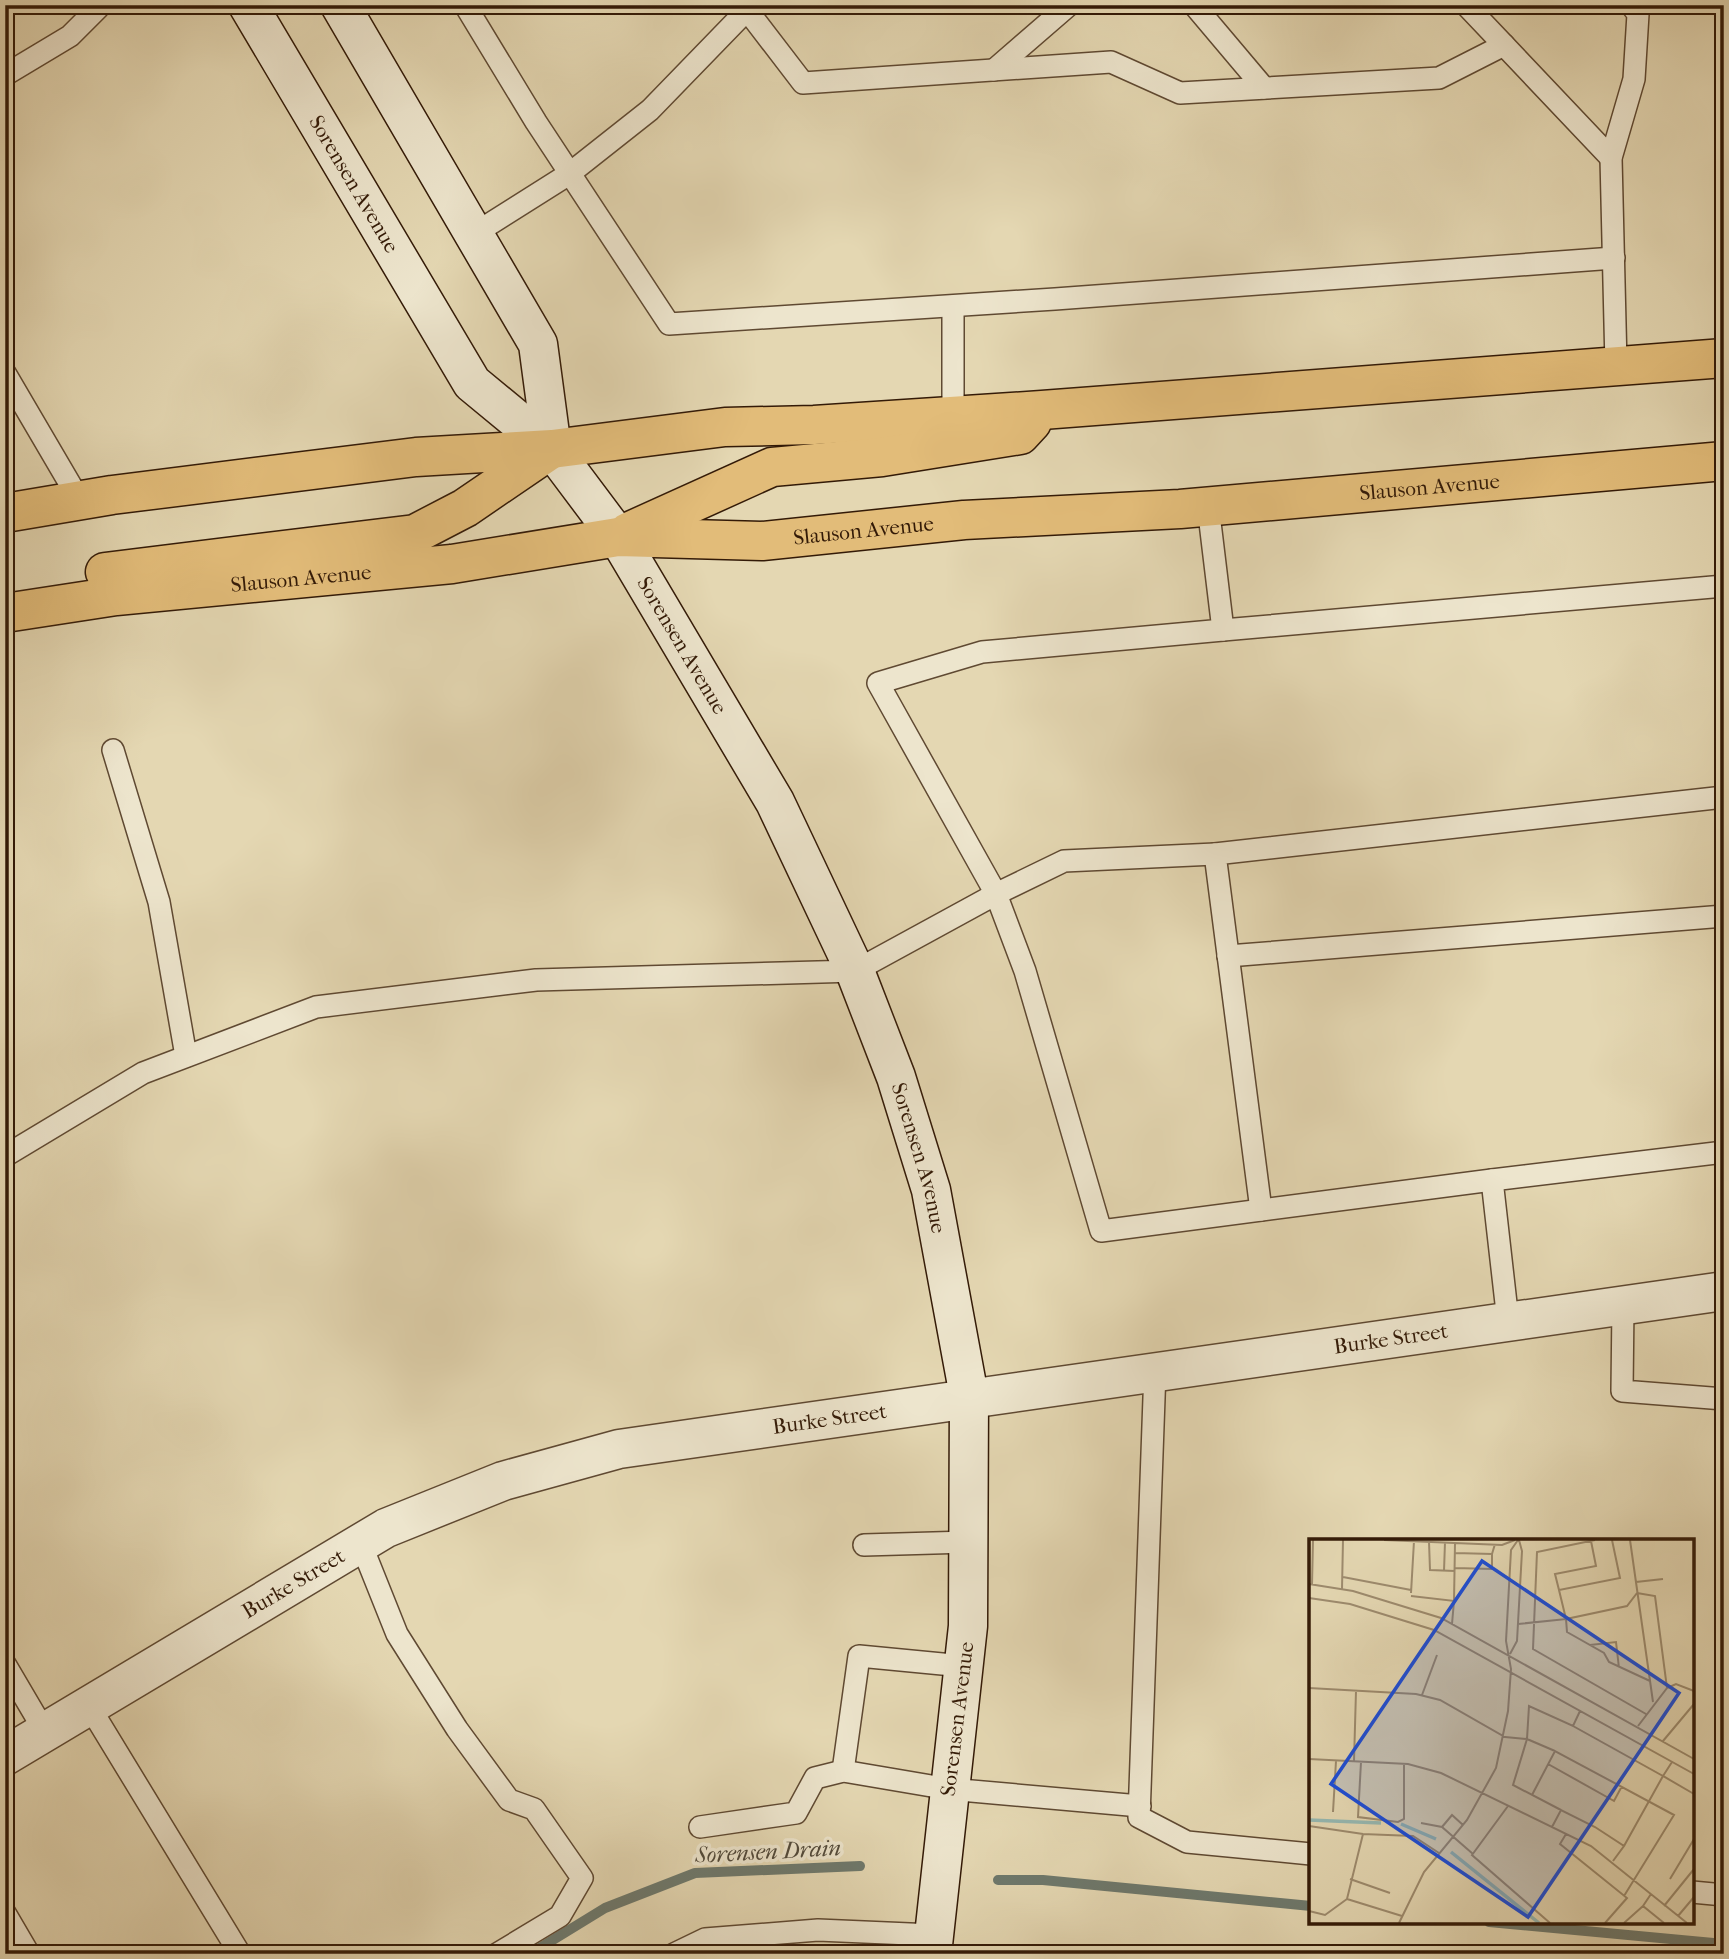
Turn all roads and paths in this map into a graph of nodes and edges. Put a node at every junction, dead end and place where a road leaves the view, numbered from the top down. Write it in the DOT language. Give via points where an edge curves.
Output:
graph roads {
  1 [pos="97,5"];
  2 [pos="248,5"];
  3 [pos="340,5"];
  4 [pos="466,5"];
  5 [pos="1069,5"];
  6 [pos="1194,5"];
  7 [pos="1466,5"];
  8 [pos="747,7"];
  9 [pos="1637,8"];
  10 [pos="1504,45"];
  11 [pos="994,70"];
  12 [pos="5,75"];
  13 [pos="1264,88"];
  14 [pos="1611,158"];
  15 [pos="569,174"];
  16 [pos="474,234"];
  17 [pos="1614,258"];
  18 [pos="953,306"];
  19 [pos="1724,358"];
  20 [pos="1616,365"];
  21 [pos="5,373"];
  22 [pos="1042,410"];
  23 [pos="953,416"];
  24 [pos="552,449"];
  25 [pos="1724,461"];
  26 [pos="80,501"];
  27 [pos="1208,506"];
  28 [pos="5,513"];
  29 [pos="618,537"];
  30 [pos="1724,586"];
  31 [pos="56,606"];
  32 [pos="5,613"];
  33 [pos="1223,631"];
  34 [pos="113,750"];
  35 [pos="1724,797"];
  36 [pos="1215,853"];
  37 [pos="996,894"];
  38 [pos="1724,916"];
  39 [pos="1228,956"];
  40 [pos="855,971"];
  41 [pos="186,1056"];
  42 [pos="1724,1152"];
  43 [pos="5,1156"];
  44 [pos="1492,1180"];
  45 [pos="1261,1210"];
  46 [pos="1724,1291"];
  47 [pos="1623,1305"];
  48 [pos="1508,1321"];
  49 [pos="1155,1370"];
  50 [pos="969,1396"];
  51 [pos="1724,1399"];
  52 [pos="968,1542"];
  53 [pos="361,1544"];
  54 [pos="864,1545"];
  55 [pos="5,1664"];
  56 [pos="963,1666"];
  57 [pos="89,1706"];
  58 [pos="45,1732"];
  59 [pos="5,1756"];
  60 [pos="843,1771"];
  61 [pos="948,1789"];
  62 [pos="1140,1806"];
  63 [pos="700,1827"];
  64 [pos="1309,1854"];
  65 [pos="1694,1892"];
  66 [pos="1724,1895"];
  67 [pos="5,1913"];
  68 [pos="932,1945"];
  69 [pos="29,1954"];
  70 [pos="240,1954"];
  71 [pos="496,1954"];
  72 [pos="674,1954"];
  1 -- 12 [label="lane" via="70,36"];
  2 -- 24 [label="street, Sorensen Avenue" via="472,383"];
  3 -- 16 [label="street, Sorensen Avenue"];
  4 -- 15 [label="lane"];
  5 -- 11 [label="lane"];
  6 -- 13 [label="lane"];
  7 -- 10 [label="lane"];
  8 -- 11 [label="lane" via="803,83"];
  8 -- 15 [label="lane" via="650,110"];
  9 -- 14 [label="lane" via="1634,79"];
  10 -- 13 [label="lane" via="1439,78"];
  10 -- 14 [label="lane"];
  11 -- 13 [label="lane" via="1111,62 1180,93"];
  14 -- 17 [label="lane"];
  15 -- 16 [label="lane"];
  15 -- 18 [label="lane" via="668,324"];
  16 -- 24 [label="street, Sorensen Avenue" via="538,344"];
  17 -- 18 [label="lane"];
  17 -- 20 [label="lane"];
  18 -- 23 [label="lane"];
  19 -- 20 [label="main road"];
  20 -- 22 [label="main road"];
  21 -- 26 [label="lane"];
  22 -- 23 [label="main road"];
  22 -- 29 [label="main road" via="1020,435 882,457 772,467"];
  23 -- 24 [label="main road" via="725,427"];
  24 -- 26 [label="main road" via="416,457"];
  24 -- 29 [label="street, Sorensen Avenue"];
  24 -- 31 [label="main road" via="465,508 415,534 106,571"];
  25 -- 27 [label="main road, Slauson Avenue"];
  26 -- 28 [label="main road"];
  27 -- 29 [label="main road, Slauson Avenue" via="964,520 762,541"];
  27 -- 33 [label="lane"];
  29 -- 31 [label="main road, Slauson Avenue" via="452,564 116,596"];
  29 -- 40 [label="street, Sorensen Avenue" via="775,802"];
  30 -- 33 [label="lane"];
  31 -- 32 [label="main road, Slauson Avenue"];
  33 -- 37 [label="lane" via="982,652 878,683"];
  34 -- 41 [label="lane" via="159,902"];
  35 -- 36 [label="lane"];
  36 -- 37 [label="lane" via="1064,861"];
  36 -- 39 [label="lane"];
  37 -- 40 [label="lane"];
  37 -- 45 [label="lane" via="1025,971 1101,1231"];
  38 -- 39 [label="lane"];
  39 -- 45 [label="lane"];
  40 -- 41 [label="lane" via="536,981 316,1007"];
  40 -- 50 [label="street, Sorensen Avenue" via="896,1077 932,1190"];
  41 -- 43 [label="lane" via="143,1073"];
  42 -- 44 [label="lane"];
  44 -- 45 [label="lane"];
  44 -- 48 [label="lane"];
  46 -- 47 [label="street, Burke Street"];
  47 -- 48 [label="street, Burke Street"];
  47 -- 51 [label="lane" via="1622,1391"];
  48 -- 49 [label="street, Burke Street"];
  49 -- 50 [label="street, Burke Street"];
  49 -- 62 [label="lane"];
  50 -- 52 [label="street, Sorensen Avenue"];
  50 -- 53 [label="street, Burke Street" via="619,1449 503,1480 386,1528"];
  52 -- 54 [label="lane"];
  52 -- 56 [label="street, Sorensen Avenue"];
  53 -- 57 [label="street, Burke Street"];
  53 -- 71 [label="lane" via="397,1634 457,1729 509,1800 534,1809 582,1878 560,1916"];
  55 -- 58 [label="lane"];
  56 -- 60 [label="lane" via="859,1656"];
  56 -- 61 [label="street, Sorensen Avenue"];
  57 -- 58 [label="street, Burke Street"];
  57 -- 70 [label="lane"];
  58 -- 59 [label="street, Burke Street"];
  60 -- 61 [label="lane"];
  60 -- 63 [label="lane" via="815,1778 796,1813"];
  61 -- 62 [label="lane"];
  61 -- 68 [label="street, Sorensen Avenue"];
  62 -- 64 [label="lane" via="1139,1817 1187,1842"];
  65 -- 66 [label="lane"];
  67 -- 69 [label="lane"];
  68 -- 72 [label="lane" via="817,1930 705,1939"];
}
